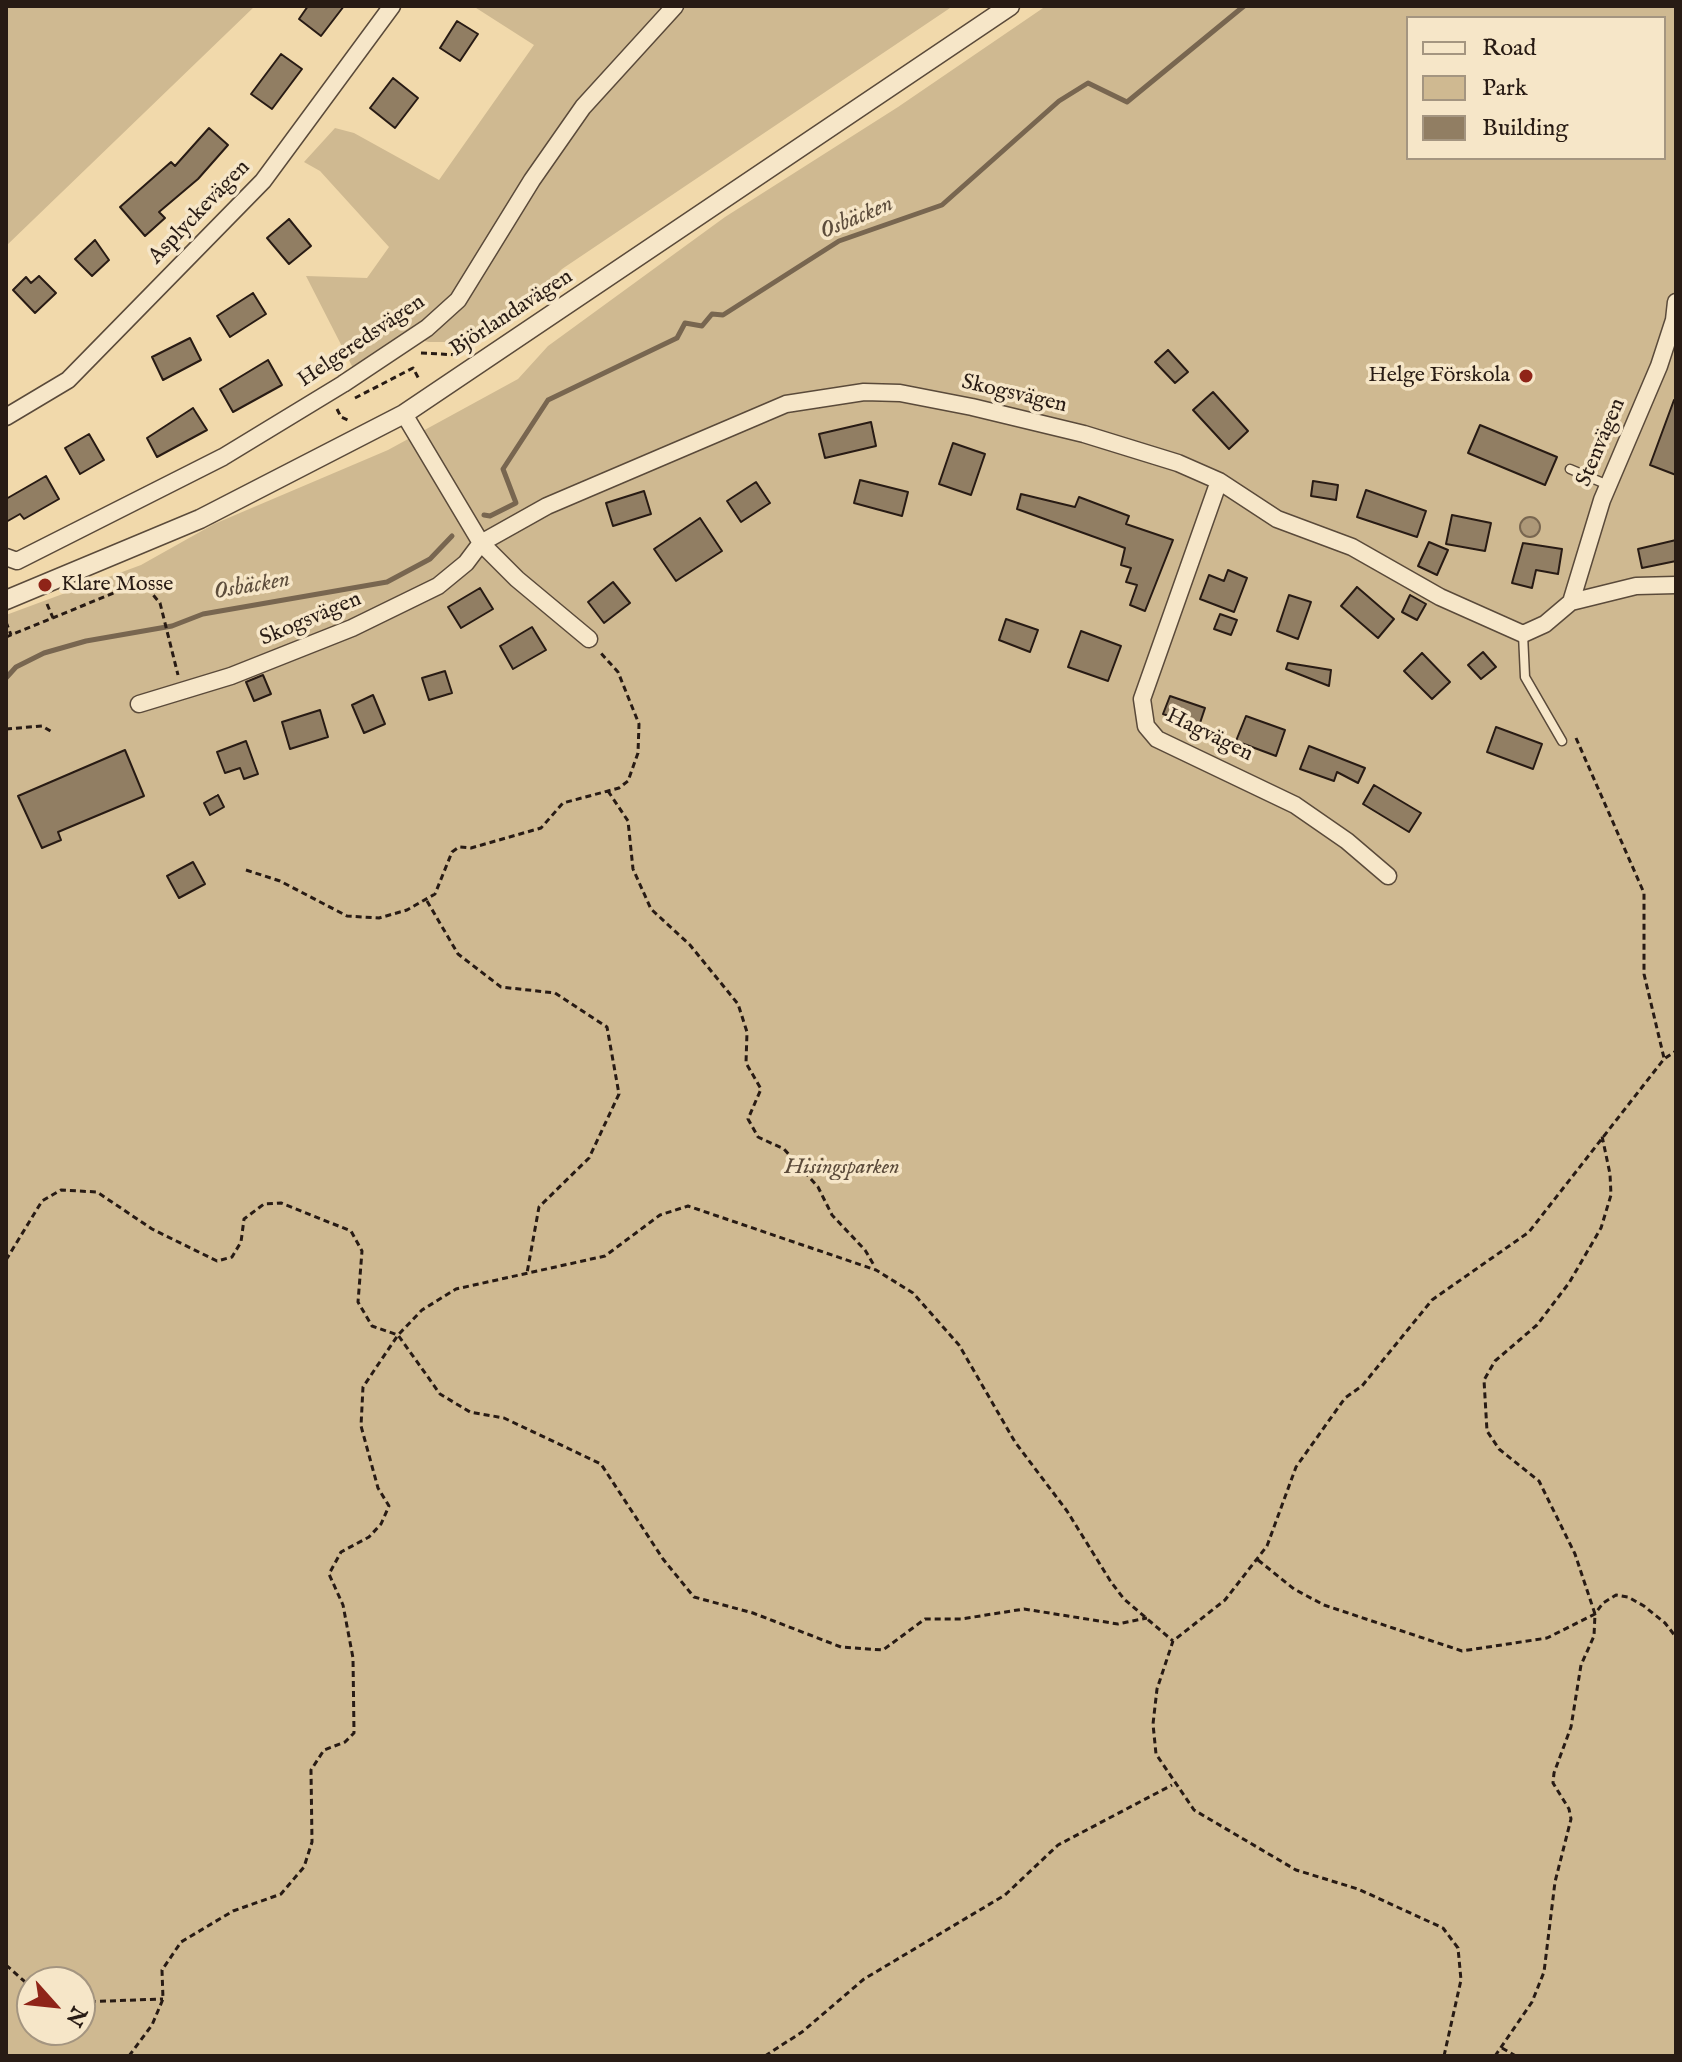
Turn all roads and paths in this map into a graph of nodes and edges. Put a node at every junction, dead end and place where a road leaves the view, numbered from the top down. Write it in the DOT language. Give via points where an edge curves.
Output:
graph roads {
  1 [pos="392,6"];
  2 [pos="675,6"];
  3 [pos="1010,6"];
  4 [pos="1676,302"];
  5 [pos="420,353"];
  6 [pos="451,362"];
  7 [pos="431,375"];
  8 [pos="421,382"];
  9 [pos="343,384"];
  10 [pos="409,388"];
  11 [pos="362,414"];
  12 [pos="404,414"];
  13 [pos="6,417"];
  14 [pos="337,428"];
  15 [pos="1570,469"];
  16 [pos="1219,481"];
  17 [pos="1608,485"];
  18 [pos="481,543"];
  19 [pos="6,557"];
  20 [pos="1676,585"];
  21 [pos="6,600"];
  22 [pos="1571,602"];
  23 [pos="47,604"];
  24 [pos="53,618"];
  25 [pos="6,622"];
  26 [pos="1523,634"];
  27 [pos="9,636"];
  28 [pos="589,639"];
  29 [pos="183,690"];
  30 [pos="139,704"];
  31 [pos="1572,728"];
  32 [pos="6,729"];
  33 [pos="52,732"];
  34 [pos="1562,741"];
  35 [pos="608,791"];
  36 [pos="246,870"];
  37 [pos="1388,876"];
  38 [pos="427,901"];
  39 [pos="1676,1051"];
  40 [pos="1664,1059"];
  41 [pos="1602,1136"];
  42 [pos="6,1260"];
  43 [pos="876,1270"];
  44 [pos="527,1274"];
  45 [pos="398,1335"];
  46 [pos="1258,1560"];
  47 [pos="1595,1614"];
  48 [pos="1147,1618"];
  49 [pos="1676,1637"];
  50 [pos="1173,1641"];
  51 [pos="1173,1784"];
  52 [pos="163,1999"];
  53 [pos="96,2001"];
  54 [pos="1502,2048"];
  55 [pos="129,2056"];
  56 [pos="765,2056"];
  57 [pos="1444,2056"];
  58 [pos="1495,2056"];
  59 [pos="1516,2056"];
  1 -- 13 [label="street, Asplyckevägen" via="263,181 68,380"];
  2 -- 9 [label="street, Helgeredsvägen" via="583,107 458,300 427,328"];
  3 -- 12 [label="street, Björlandavägen"];
  4 -- 17 [label="street, Stenvägen" via="1659,366"];
  5 -- 6 [label="path" via="461,355"];
  7 -- 8 [label="path"];
  8 -- 9 [label="path" via="413,368 354,399"];
  8 -- 10 [label="path"];
  9 -- 19 [label="street, Helgeredsvägen" via="145,499 17,561"];
  11 -- 14 [label="path"];
  12 -- 18 [label="street"];
  12 -- 21 [label="street, Björlandavägen" via="200,519"];
  15 -- 17 [label="lane"];
  16 -- 18 [label="street, Skogsvägen" via="1084,434 972,407 883,391 827,395 786,404 547,506"];
  16 -- 26 [label="street, Skogsvägen" via="1277,519 1352,547 1440,597"];
  16 -- 37 [label="street, Hagvägen" via="1142,699 1146,726 1157,739 1302,809"];
  17 -- 22 [label="street, Stenvägen"];
  18 -- 28 [label="street"];
  18 -- 29 [label="street, Skogsvägen" via="466,563 424,593 320,643"];
  20 -- 22 [label="street" via="1636,586"];
  22 -- 26 [label="street"];
  23 -- 24 [label="path"];
  24 -- 27 [label="path"];
  24 -- 29 [label="path" via="126,588 153,594 164,615"];
  25 -- 27 [label="path"];
  26 -- 34 [label="lane" via="1525,677"];
  28 -- 35 [label="path" via="618,672 639,724 638,753 628,781"];
  29 -- 30 [label="street, Skogsvägen"];
  31 -- 40 [label="path" via="1644,893 1644,974"];
  32 -- 33 [label="path" via="42,726"];
  35 -- 38 [label="path" via="563,803 541,828 459,847"];
  35 -- 43 [label="path" via="628,821 633,869 651,909 690,945 738,1004 747,1032 746,1063 761,1089 748,1119 758,1137 784,1149 818,1187 832,1215"];
  36 -- 38 [label="path" via="280,881 347,916 379,918"];
  38 -- 44 [label="path" via="458,954 501,987 555,993 607,1027 619,1094 589,1158 539,1207"];
  39 -- 40 [label="path"];
  40 -- 41 [label="path"];
  41 -- 46 [label="path" via="1529,1232 1432,1300 1362,1386 1345,1398 1296,1467"];
  41 -- 47 [label="path" via="1611,1195 1601,1228 1537,1325 1495,1361 1484,1380 1483,1409 1487,1431 1499,1449 1539,1481 1575,1554"];
  42 -- 45 [label="path" via="42,1201 61,1190 97,1192 152,1229 217,1261 232,1257 241,1242 244,1219 264,1204 281,1203 351,1231 362,1251 358,1302 372,1326"];
  43 -- 44 [label="path" via="688,1206 660,1215 605,1256"];
  43 -- 48 [label="path" via="913,1293 959,1345 1015,1442 1111,1582"];
  44 -- 45 [label="path" via="456,1289 422,1310"];
  45 -- 48 [label="path" via="440,1394 470,1412 504,1418 601,1464 694,1597 841,1647 883,1650 925,1619 1024,1609 1118,1624"];
  45 -- 52 [label="path" via="363,1387 361,1405 361,1426 378,1488 389,1506 381,1524 341,1552 329,1574 343,1605 353,1658 354,1733 324,1750 311,1770 312,1842 304,1867 281,1894 233,1911 181,1942 162,1970"];
  46 -- 47 [label="path" via="1324,1605 1462,1651 1547,1638"];
  46 -- 50 [label="path" via="1225,1600"];
  47 -- 49 [label="path" via="1616,1595 1628,1597"];
  47 -- 54 [label="path" via="1571,1727 1554,1773 1553,1783 1571,1819 1556,1874 1544,1972 1532,2002"];
  48 -- 50 [label="path"];
  50 -- 51 [label="path" via="1157,1689 1153,1724 1156,1754"];
  51 -- 56 [label="path" via="1058,1845 1005,1895 864,1979"];
  51 -- 57 [label="path" via="1194,1810 1296,1870 1358,1889 1443,1928 1458,1948 1461,1980"];
  52 -- 53 [label="path"];
  52 -- 55 [label="path"];
  54 -- 58 [label="path"];
  54 -- 59 [label="path"];
}
